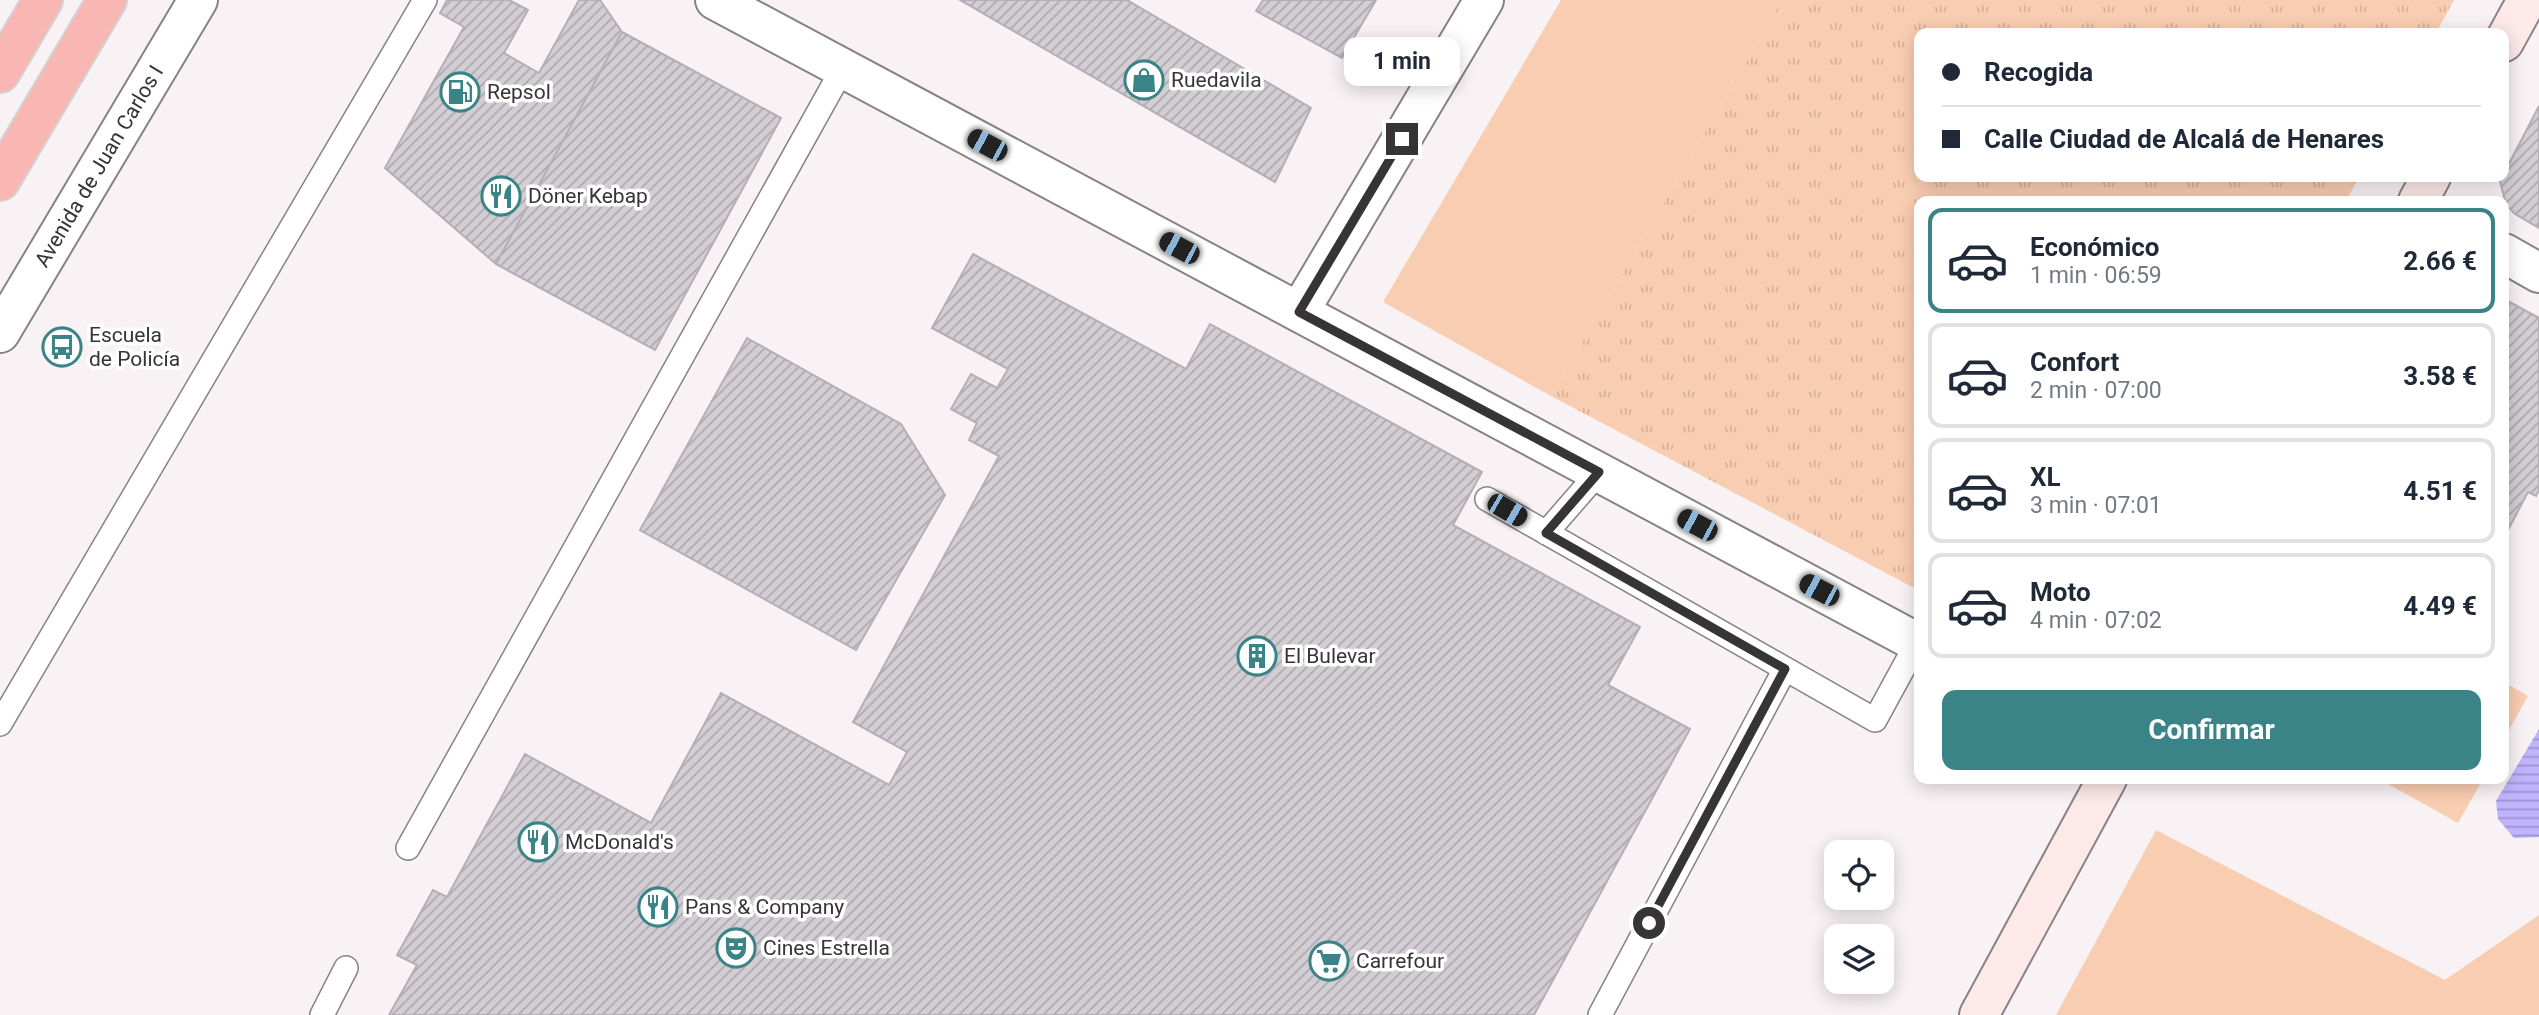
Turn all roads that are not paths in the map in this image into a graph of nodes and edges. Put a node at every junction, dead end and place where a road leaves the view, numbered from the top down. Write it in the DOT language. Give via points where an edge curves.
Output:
graph roads {
  1 [pos="43,0"];
  2 [pos="107,0"];
  3 [pos="198,0"];
  4 [pos="425,0"];
  5 [pos="715,0"];
  6 [pos="1484,0"];
  7 [pos="2527,0"];
  8 [pos="2509,33"];
  9 [pos="843,68"];
  10 [pos="0,73"];
  11 [pos="0,181"];
  12 [pos="2509,257"];
  13 [pos="2539,273"];
  14 [pos="1299,312"];
  15 [pos="0,333"];
  16 [pos="1599,472"];
  17 [pos="1487,499"];
  18 [pos="1546,533"];
  19 [pos="1914,641"];
  20 [pos="1914,650"];
  21 [pos="1785,669"];
  22 [pos="0,724"];
  23 [pos="2103,784"];
  24 [pos="408,848"];
  25 [pos="346,968"];
  26 [pos="322,1015"];
  27 [pos="1600,1015"];
  28 [pos="1979,1015"];
  1 -- 10 [label="highway"];
  2 -- 11 [label="highway"];
  3 -- 15 [label="street, Avenida de Juan Carlos I"];
  4 -- 22 [label="lane"];
  5 -- 9 [label="street"];
  6 -- 14 [label="street"];
  7 -- 8 [label="street"];
  9 -- 14 [label="street"];
  9 -- 24 [label="lane"];
  12 -- 13 [label="street"];
  14 -- 16 [label="street"];
  16 -- 18 [label="lane"];
  16 -- 19 [label="street"];
  17 -- 18 [label="lane"];
  18 -- 21 [label="lane"];
  20 -- 21 [label="lane" via="1875,720"];
  21 -- 27 [label="lane"];
  23 -- 28 [label="street"];
  25 -- 26 [label="lane"];
}
